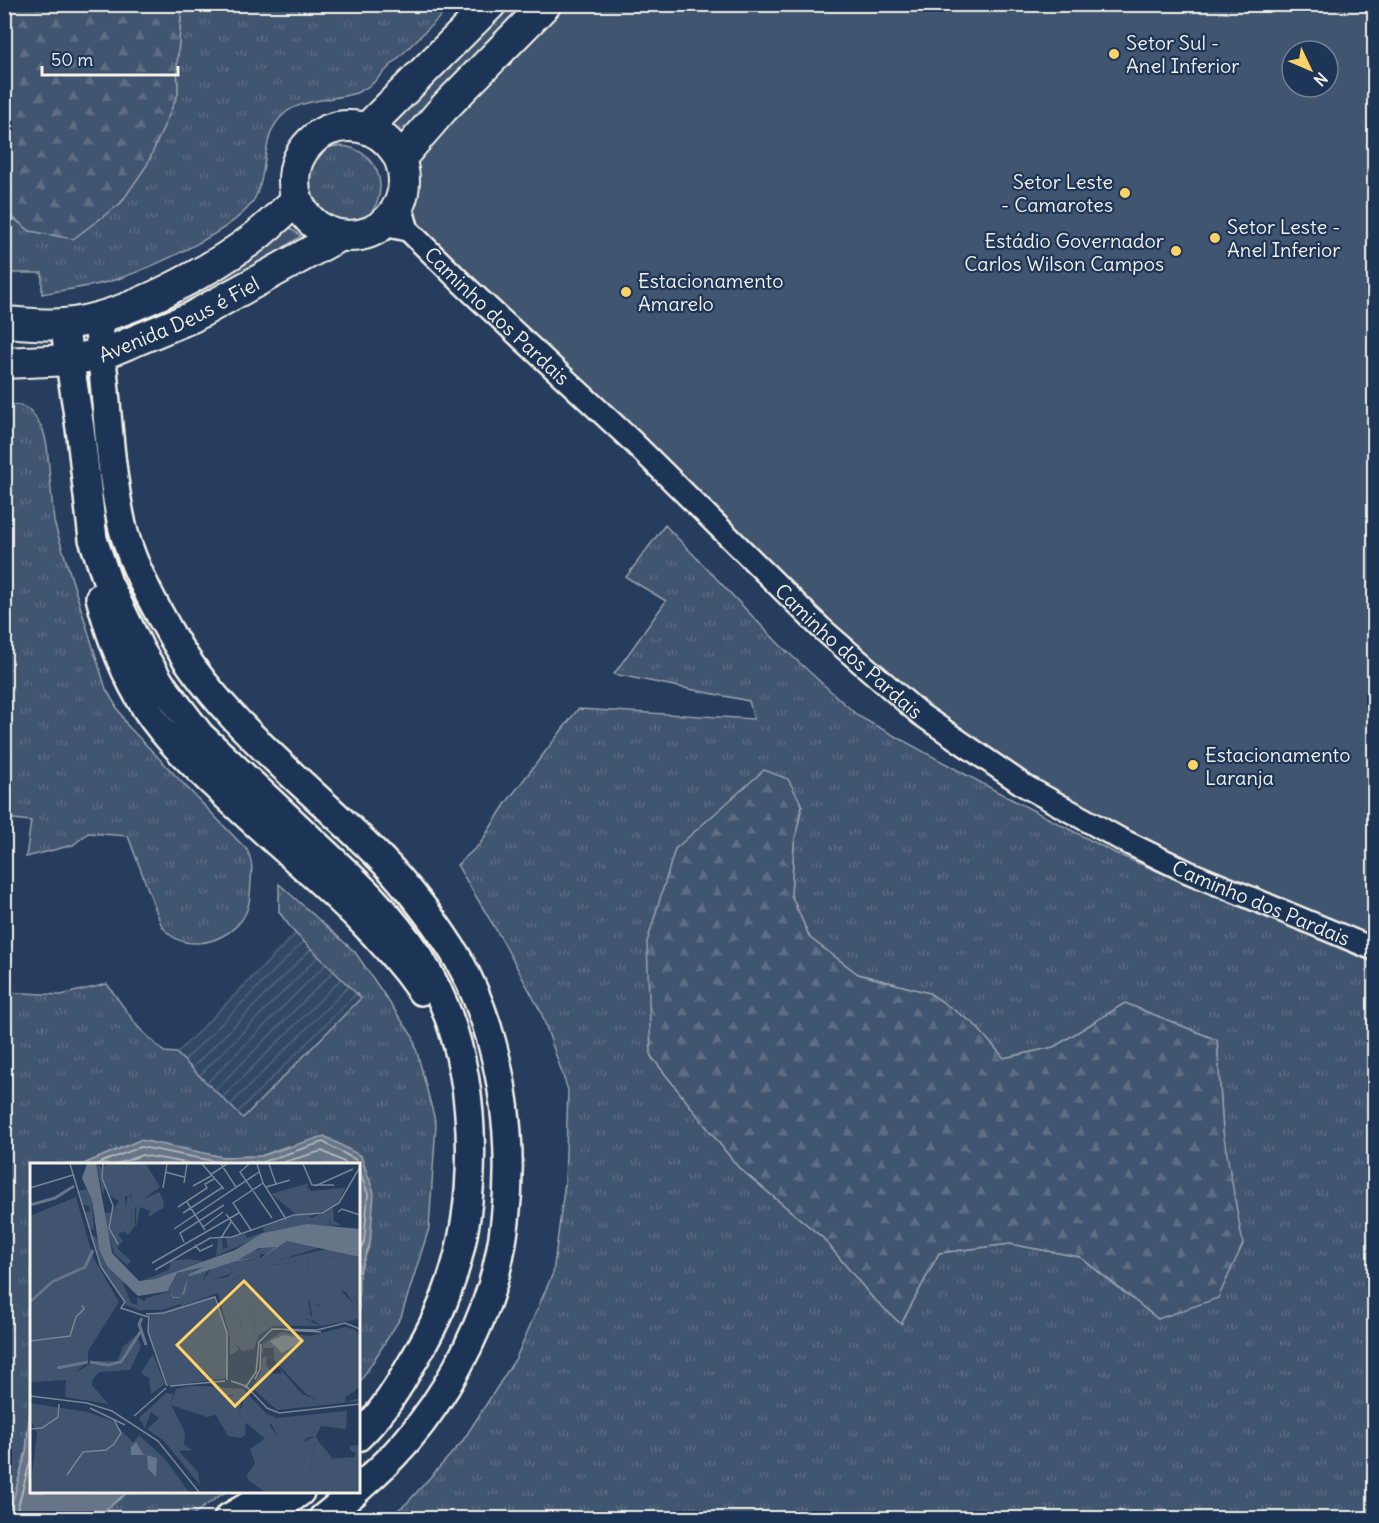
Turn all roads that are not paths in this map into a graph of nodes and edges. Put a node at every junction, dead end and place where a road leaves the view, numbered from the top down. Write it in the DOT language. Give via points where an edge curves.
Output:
graph roads {
  1 [pos="491,4"];
  2 [pos="546,4"];
  3 [pos="367,128"];
  4 [pos="400,159"];
  5 [pos="297,200"];
  6 [pos="397,219"];
  7 [pos="339,236"];
  8 [pos="97,317"];
  9 [pos="4,322"];
  10 [pos="64,324"];
  11 [pos="103,354"];
  12 [pos="70,360"];
  13 [pos="4,363"];
  14 [pos="1374,949"];
  15 [pos="361,1434"];
  16 [pos="360,1487"];
  17 [pos="269,1493"];
  18 [pos="297,1493"];
  19 [pos="354,1493"];
  20 [pos="228,1518"];
  21 [pos="264,1518"];
  22 [pos="323,1518"];
  1 -- 3 [label="main road"];
  2 -- 4 [label="main road"];
  3 -- 4 [label="main road" via="381,135"];
  3 -- 5 [label="main road" via="336,127 310,142 295,169"];
  4 -- 6 [label="main road" via="404,177"];
  5 -- 7 [label="main road" via="313,224"];
  5 -- 8 [label="main road, Avenida Deus é Fiel" via="255,237 199,274 137,305"];
  6 -- 7 [label="main road" via="363,234"];
  6 -- 14 [label="street, Caminho dos Pardais" via="631,440 820,628 928,719 1025,786 1122,840 1188,872"];
  7 -- 11 [label="main road, Avenida Deus é Fiel" via="192,317"];
  8 -- 10 [label="main road, Avenida Deus é Fiel"];
  8 -- 11 [label="street"];
  9 -- 10 [label="main road, Avenida Deus é Fiel"];
  10 -- 12 [label="street"];
  11 -- 12 [label="main road, Avenida Deus é Fiel"];
  11 -- 16 [label="street" via="113,475 123,528 138,571 166,627 206,686 252,737 390,869 431,919 458,960 480,1006 496,1060 508,1132 509,1192 500,1250 485,1306 459,1362 430,1410 394,1455"];
  12 -- 13 [label="main road, Avenida Deus é Fiel"];
  12 -- 15 [label="street" via="93,539 123,616 161,684 200,735 374,900 417,956 445,1006 464,1076 471,1143 461,1244 446,1295 421,1348 392,1398"];
  17 -- 20 [label="street"];
  18 -- 21 [label="street"];
  19 -- 22 [label="street"];
}
